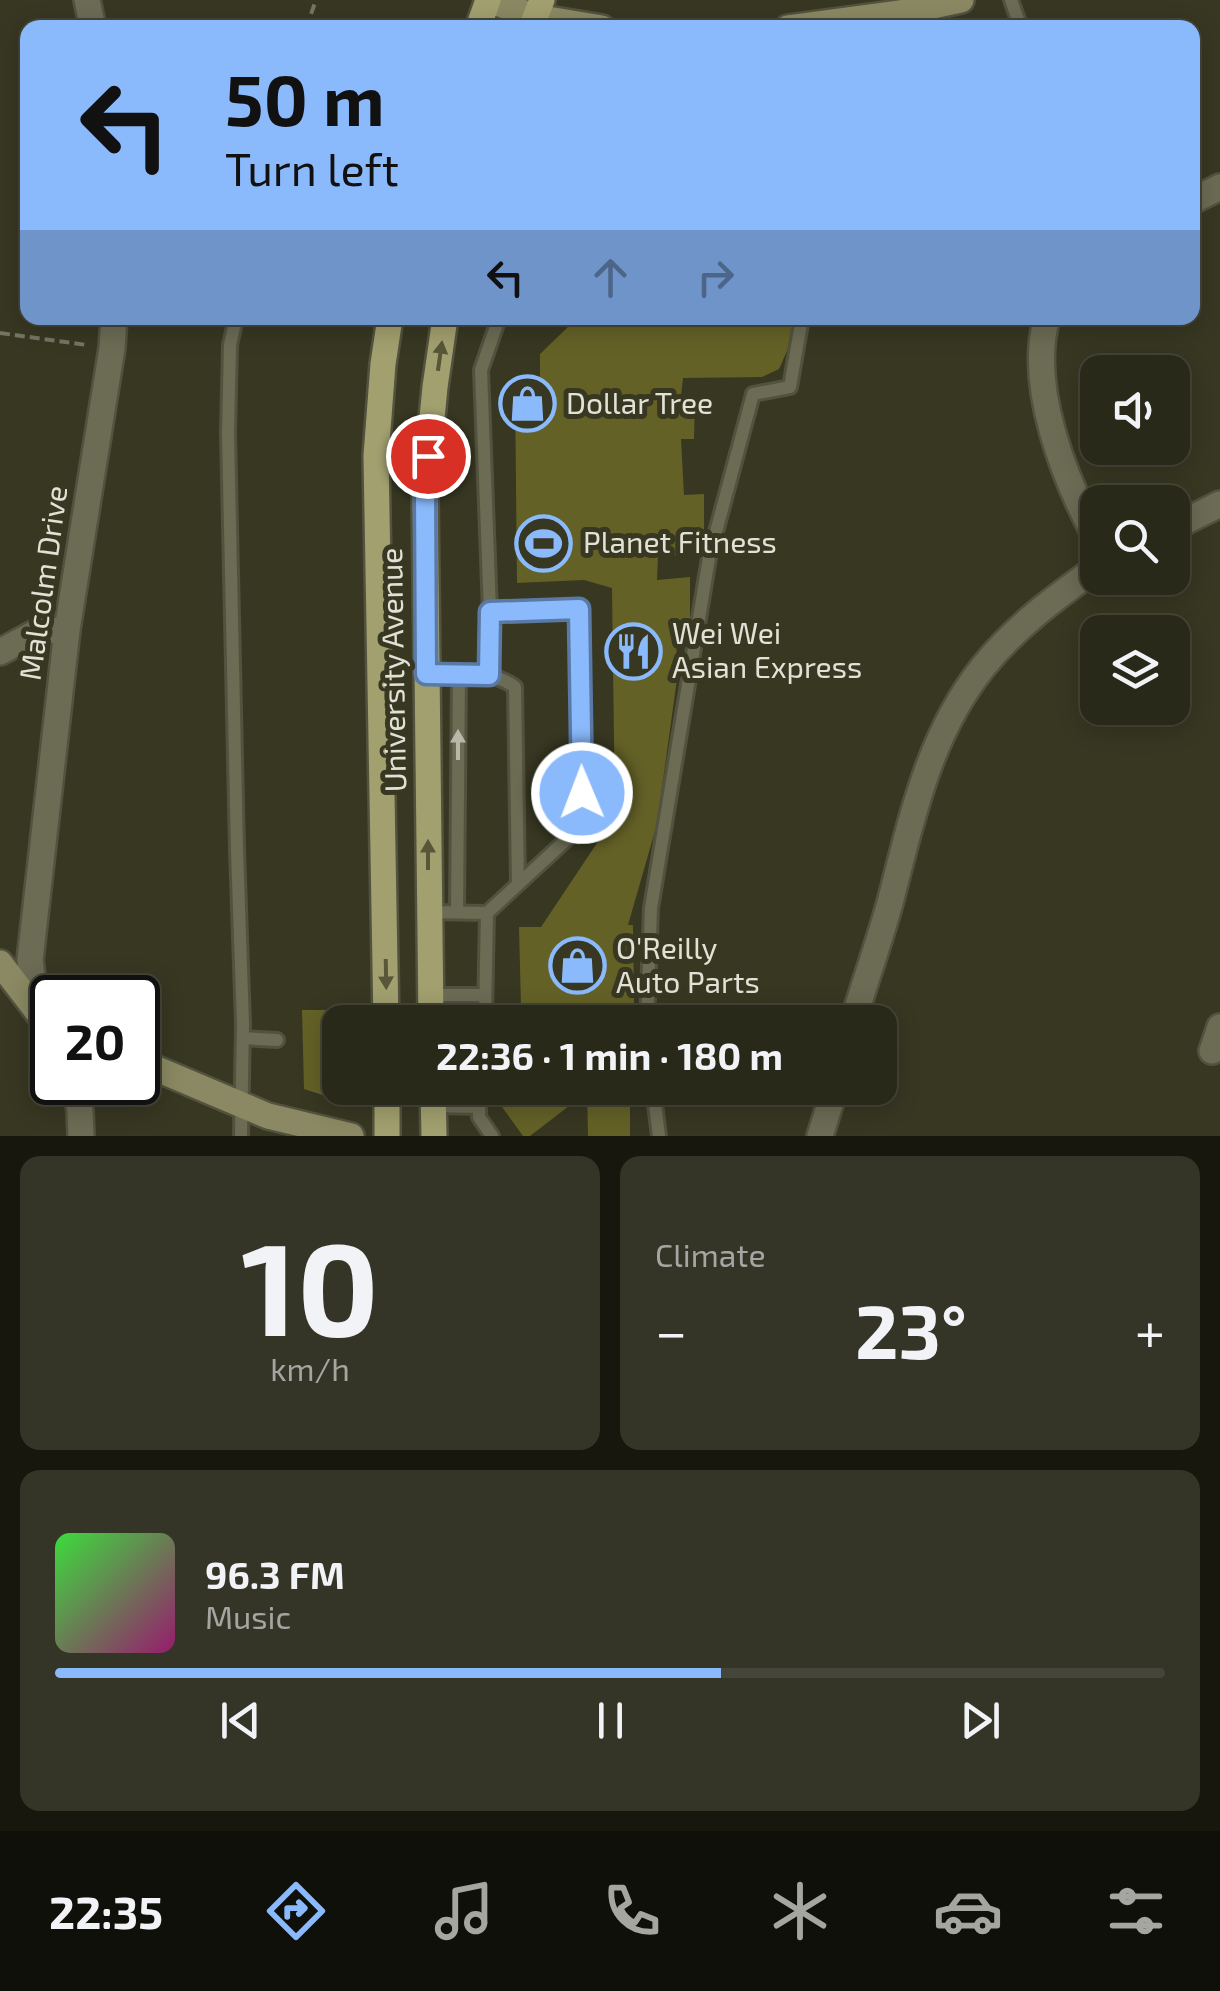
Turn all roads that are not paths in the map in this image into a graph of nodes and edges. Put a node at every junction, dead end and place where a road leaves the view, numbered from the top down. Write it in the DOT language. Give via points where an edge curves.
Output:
graph roads {
  1 [pos="488,0"];
  2 [pos="961,0"];
  3 [pos="536,15"];
  4 [pos="925,18"];
  5 [pos="561,20"];
  6 [pos="849,20"];
  7 [pos="114,325"];
  8 [pos="234,325"];
  9 [pos="389,325"];
  10 [pos="445,325"];
  11 [pos="496,325"];
  12 [pos="801,325"];
  13 [pos="1047,325"];
  14 [pos="1080,504"];
  15 [pos="1220,504"];
  16 [pos="1190,519"];
  17 [pos="1080,580"];
  18 [pos="490,612"];
  19 [pos="67,630"];
  20 [pos="0,652"];
  21 [pos="426,674"];
  22 [pos="459,674"];
  23 [pos="489,675"];
  24 [pos="518,884"];
  25 [pos="428,912"];
  26 [pos="457,912"];
  27 [pos="487,914"];
  28 [pos="0,964"];
  29 [pos="34,975"];
  30 [pos="430,995"];
  31 [pos="485,995"];
  32 [pos="30,999"];
  33 [pos="386,1005"];
  34 [pos="430,1005"];
  35 [pos="484,1005"];
  36 [pos="648,1005"];
  37 [pos="858,1005"];
  38 [pos="243,1038"];
  39 [pos="277,1040"];
  40 [pos="160,1070"];
  41 [pos="240,1102"];
  42 [pos="79,1105"];
  43 [pos="387,1105"];
  44 [pos="433,1105"];
  45 [pos="470,1105"];
  46 [pos="655,1105"];
  47 [pos="829,1105"];
  48 [pos="479,1107"];
  49 [pos="81,1136"];
  50 [pos="242,1136"];
  51 [pos="351,1136"];
  52 [pos="388,1136"];
  53 [pos="434,1136"];
  54 [pos="492,1136"];
  55 [pos="659,1136"];
  56 [pos="820,1136"];
  1 -- 3 [label="street"];
  2 -- 4 [label="street"];
  3 -- 5 [label="street"];
  4 -- 6 [label="street"];
  7 -- 19 [label="street, Malcolm Drive"];
  8 -- 38 [label="lane" via="228,433"];
  9 -- 33 [label="main road, University Avenue, one-way" via="376,456"];
  21 -- 10 [label="main road, University Avenue, one-way" via="425,490"];
  11 -- 18 [label="lane" via="481,370"];
  12 -- 36 [label="lane" via="790,387 753,394 709,558 651,908"];
  13 -- 14 [label="street" via="1041,357 1051,425"];
  15 -- 16 [label="street"];
  17 -- 37 [label="street" via="1022,625 955,708 921,784"];
  18 -- 23 [label="lane"];
  18 -- 24 [label="lane" via="579,609 582,793 566,840"];
  19 -- 20 [label="street" via="39,631"];
  19 -- 29 [label="street, Malcolm Drive" via="30,960"];
  21 -- 22 [label="lane"];
  25 -- 21 [label="main road, University Avenue, one-way"];
  22 -- 23 [label="lane"];
  26 -- 22 [label="lane, one-way"];
  23 -- 24 [label="lane" via="516,691"];
  24 -- 27 [label="lane"];
  25 -- 26 [label="lane"];
  25 -- 30 [label="main road, University Avenue"];
  26 -- 27 [label="lane"];
  27 -- 31 [label="lane"];
  28 -- 32 [label="street"];
  30 -- 31 [label="lane"];
  30 -- 34 [label="main road, University Avenue"];
  31 -- 35 [label="lane"];
  38 -- 39 [label="lane"];
  38 -- 41 [label="lane"];
  40 -- 41 [label="street"];
  41 -- 50 [label="lane"];
  41 -- 51 [label="street" via="268,1116"];
  42 -- 49 [label="street"];
  43 -- 52 [label="main road"];
  44 -- 53 [label="main road"];
  45 -- 48 [label="lane"];
  46 -- 55 [label="lane"];
  47 -- 56 [label="street"];
  48 -- 54 [label="lane"];
}
